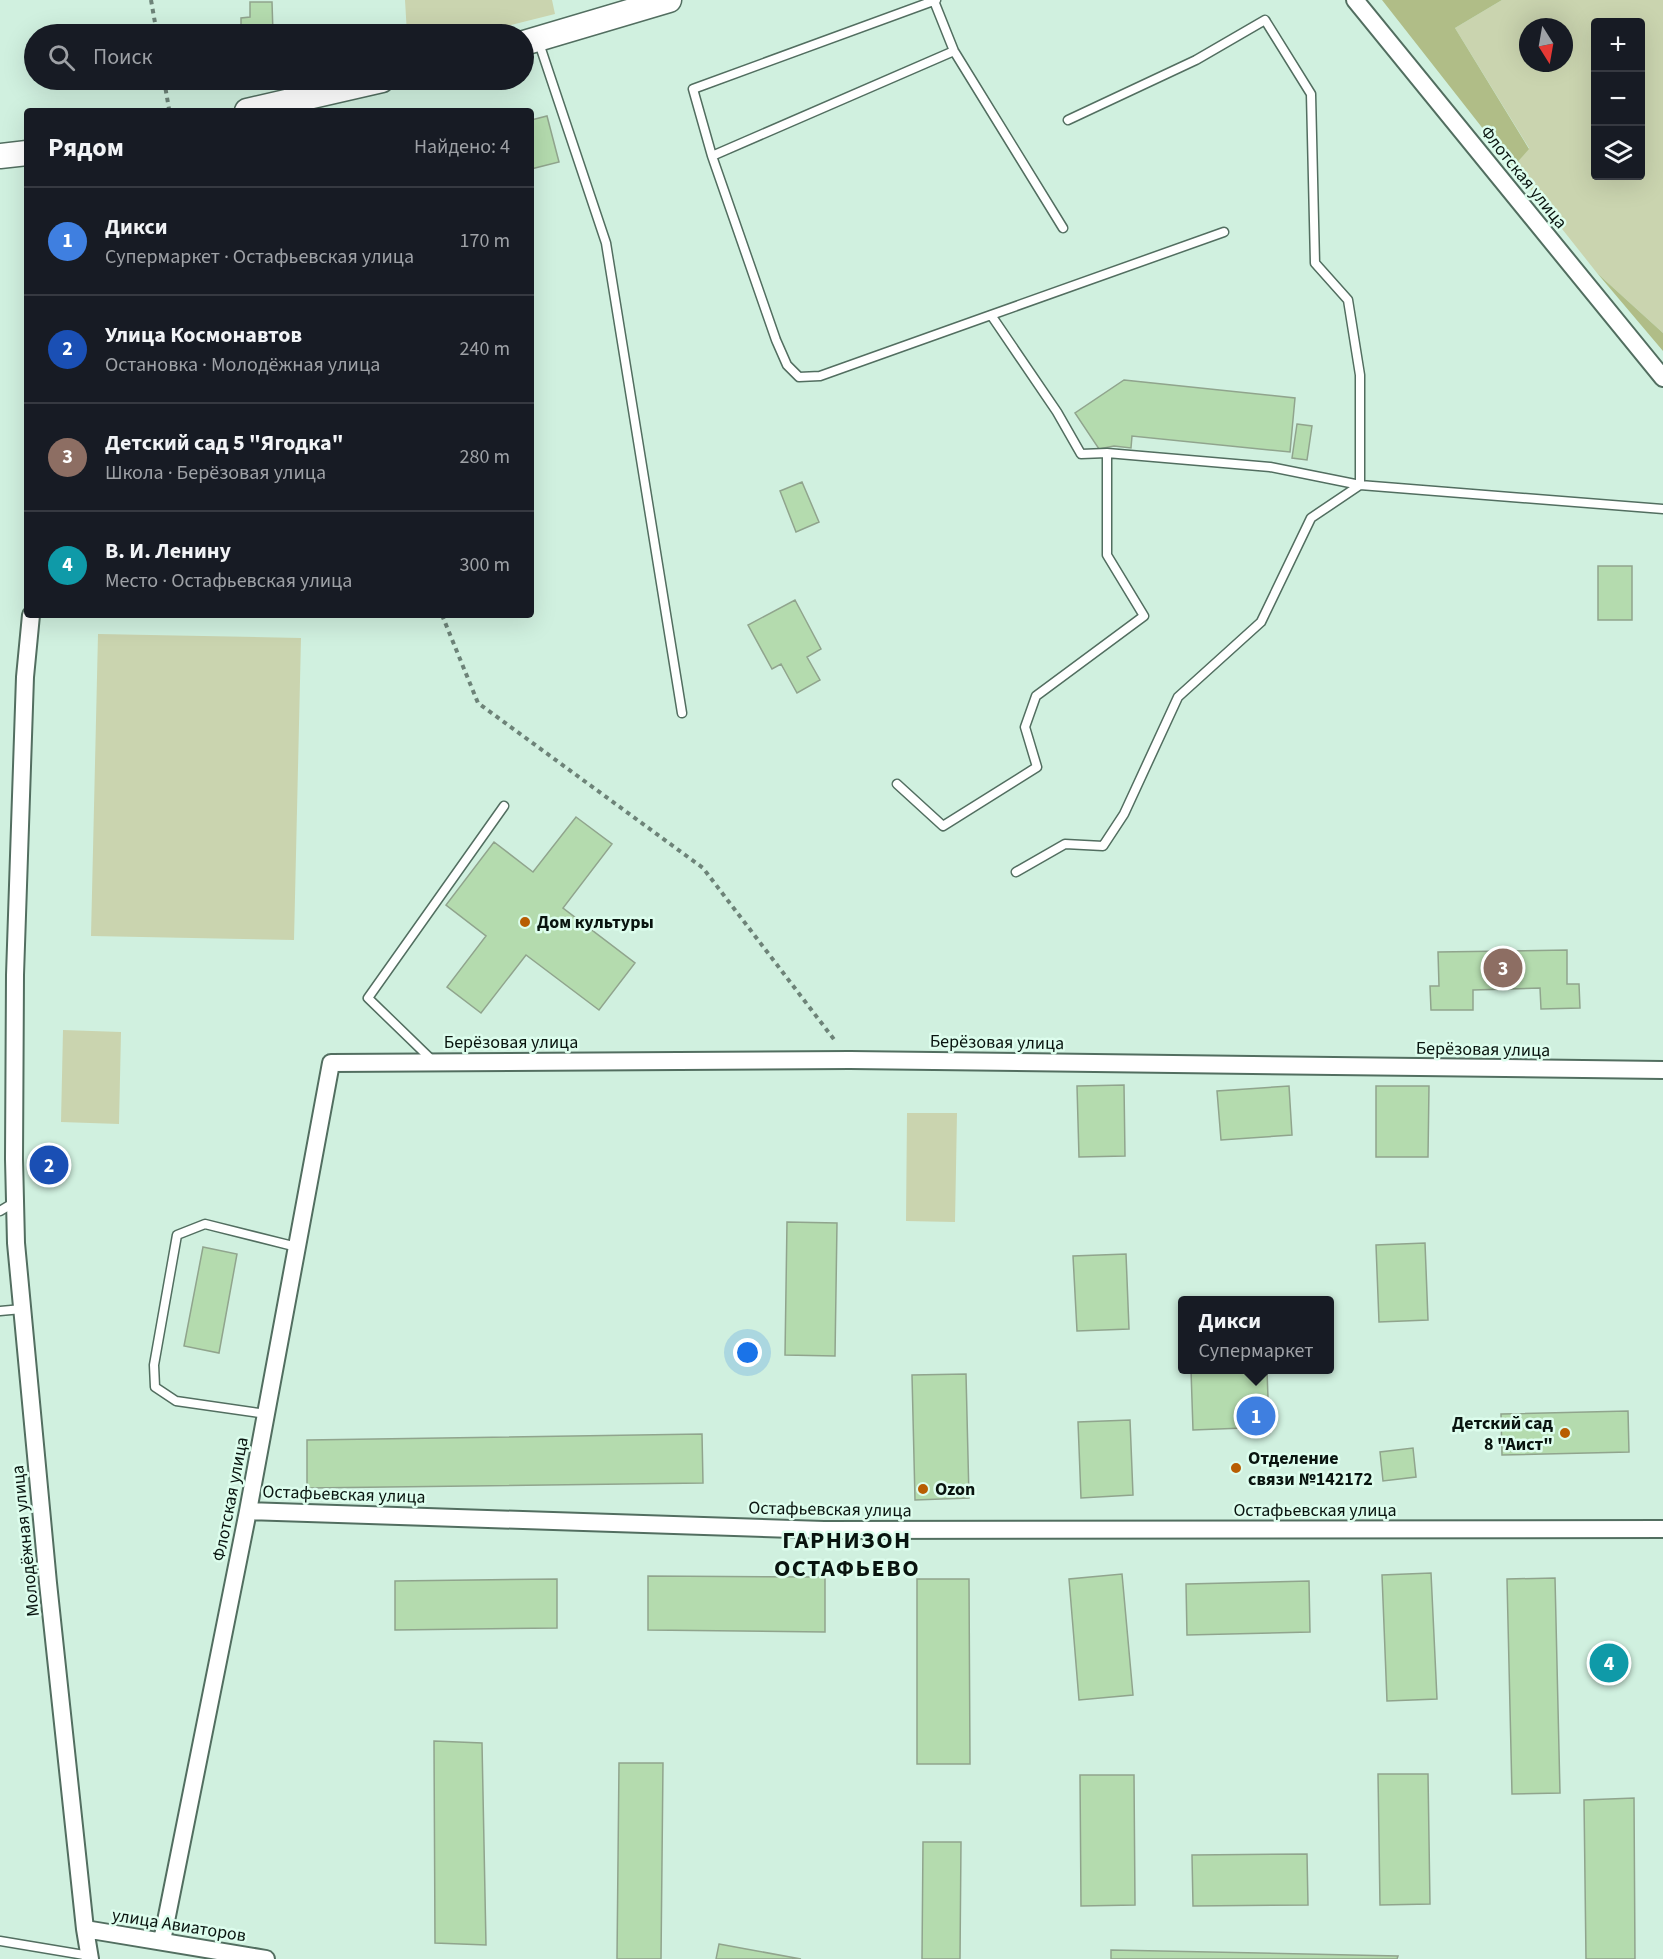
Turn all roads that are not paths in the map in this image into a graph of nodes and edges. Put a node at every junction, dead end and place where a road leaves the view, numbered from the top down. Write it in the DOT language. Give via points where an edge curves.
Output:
graph roads {
  1 [pos="669,0"];
  2 [pos="935,0"];
  3 [pos="1355,0"];
  4 [pos="534,40"];
  5 [pos="954,51"];
  6 [pos="534,52"];
  7 [pos="338,90"];
  8 [pos="260,108"];
  9 [pos="1068,120"];
  10 [pos="24,153"];
  11 [pos="0,156"];
  12 [pos="712,156"];
  13 [pos="1063,228"];
  14 [pos="1224,232"];
  15 [pos="991,315"];
  16 [pos="1663,378"];
  17 [pos="1107,453"];
  18 [pos="1360,486"];
  19 [pos="1663,509"];
  20 [pos="31,618"];
  21 [pos="682,713"];
  22 [pos="897,783"];
  23 [pos="504,806"];
  24 [pos="1016,872"];
  25 [pos="434,1062"];
  26 [pos="331,1063"];
  27 [pos="1663,1070"];
  28 [pos="15,1202"];
  29 [pos="0,1211"];
  30 [pos="297,1247"];
  31 [pos="22,1309"];
  32 [pos="0,1311"];
  33 [pos="266,1414"];
  34 [pos="248,1511"];
  35 [pos="1663,1529"];
  36 [pos="85,1929"];
  37 [pos="0,1941"];
  38 [pos="162,1941"];
  39 [pos="90,1957"];
  40 [pos="266,1959"];
  1 -- 4 [label="street"];
  2 -- 5 [label="lane"];
  2 -- 12 [label="lane" via="693,89"];
  3 -- 16 [label="street, Флотская улица"];
  5 -- 12 [label="lane"];
  5 -- 13 [label="lane"];
  6 -- 21 [label="lane" via="606,243"];
  7 -- 8 [label="street"];
  9 -- 18 [label="lane" via="1196,60 1265,20 1311,94 1315,263 1348,300 1360,375"];
  10 -- 11 [label="street"];
  12 -- 15 [label="lane" via="776,340 787,365 799,377 820,376"];
  14 -- 15 [label="lane"];
  15 -- 17 [label="lane" via="1081,453"];
  17 -- 18 [label="lane" via="1270,467"];
  17 -- 22 [label="lane" via="1107,555 1144,616 1036,696 1025,727 1037,767 943,826"];
  18 -- 19 [label="lane"];
  18 -- 24 [label="lane" via="1311,518 1261,622 1178,697 1124,814 1103,846 1065,844"];
  20 -- 28 [label="street, Молодёжная улица" via="25,677 15,963"];
  23 -- 25 [label="lane" via="368,998"];
  25 -- 26 [label="street, Берёзовая улица"];
  25 -- 27 [label="street, Берёзовая улица" via="850,1060"];
  26 -- 30 [label="street, Флотская улица"];
  28 -- 29 [label="lane"];
  28 -- 31 [label="street, Молодёжная улица"];
  30 -- 33 [label="street, Флотская улица"];
  30 -- 33 [label="lane" via="205,1224 177,1235 154,1365 155,1387 176,1401"];
  31 -- 32 [label="lane"];
  31 -- 36 [label="street, Молодёжная улица"];
  33 -- 34 [label="street, Флотская улица"];
  34 -- 35 [label="street, Остафьевская улица" via="824,1530"];
  34 -- 38 [label="street, Флотская улица"];
  36 -- 38 [label="street, улица Авиаторов"];
  36 -- 39 [label="street, Молодёжная улица"];
  37 -- 39 [label="lane"];
  38 -- 40 [label="street, улица Авиаторов"];
}
